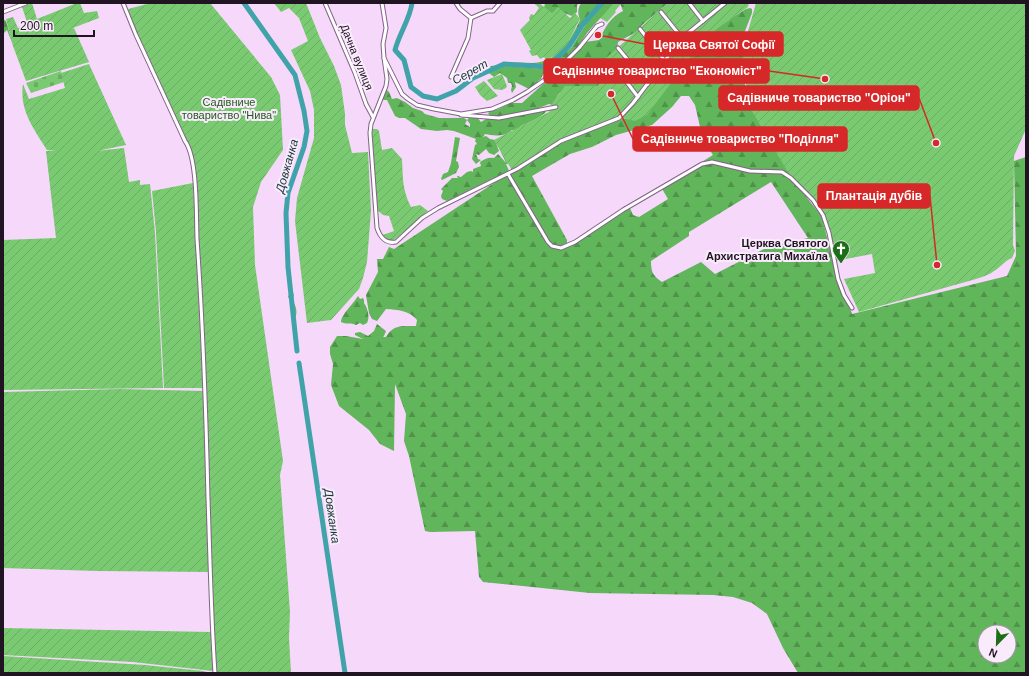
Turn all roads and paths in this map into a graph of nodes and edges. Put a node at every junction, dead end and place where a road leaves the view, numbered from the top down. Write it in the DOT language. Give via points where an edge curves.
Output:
graph roads {
  1 [pos="26,3"];
  2 [pos="123,3"];
  3 [pos="324,3"];
  4 [pos="382,3"];
  5 [pos="456,3"];
  6 [pos="500,3"];
  7 [pos="689,3"];
  8 [pos="723,4"];
  9 [pos="3,12"];
  10 [pos="661,12"];
  11 [pos="471,18"];
  12 [pos="703,21"];
  13 [pos="602,24"];
  14 [pos="640,29"];
  15 [pos="682,38"];
  16 [pos="618,48"];
  17 [pos="384,58"];
  18 [pos="665,61"];
  19 [pos="616,68"];
  20 [pos="451,77"];
  21 [pos="648,84"];
  22 [pos="638,97"];
  23 [pos="556,107"];
  24 [pos="457,114"];
  25 [pos="373,117"];
  26 [pos="508,174"];
  27 [pos="852,308"];
  28 [pos="215,673"];
  1 -- 9 [label="street"];
  2 -- 28 [label="street" via="191,152 199,254"];
  3 -- 25 [label="street, Дачна вулиця"];
  4 -- 17 [label="street" via="386,28"];
  5 -- 11 [label="street"];
  6 -- 11 [label="street" via="493,11"];
  7 -- 12 [label="street"];
  8 -- 12 [label="street"];
  10 -- 15 [label="street"];
  11 -- 20 [label="street" via="468,38"];
  12 -- 15 [label="street"];
  13 -- 24 [label="street" via="597,26 553,74 527,92 492,109"];
  14 -- 18 [label="street"];
  15 -- 18 [label="street"];
  16 -- 21 [label="street"];
  17 -- 24 [label="street" via="402,94 408,99 424,107"];
  17 -- 25 [label="street" via="386,86"];
  18 -- 21 [label="street"];
  19 -- 22 [label="street"];
  21 -- 22 [label="street"];
  22 -- 26 [label="street" via="617,119 561,142"];
  23 -- 24 [label="street" via="499,118"];
  25 -- 26 [label="street" via="370,133 377,228 387,242 396,242 430,213"];
  26 -- 27 [label="street" via="548,242 561,248 575,242 623,210 702,164 712,162 750,171 782,172 812,200 823,215 838,279"];
}
